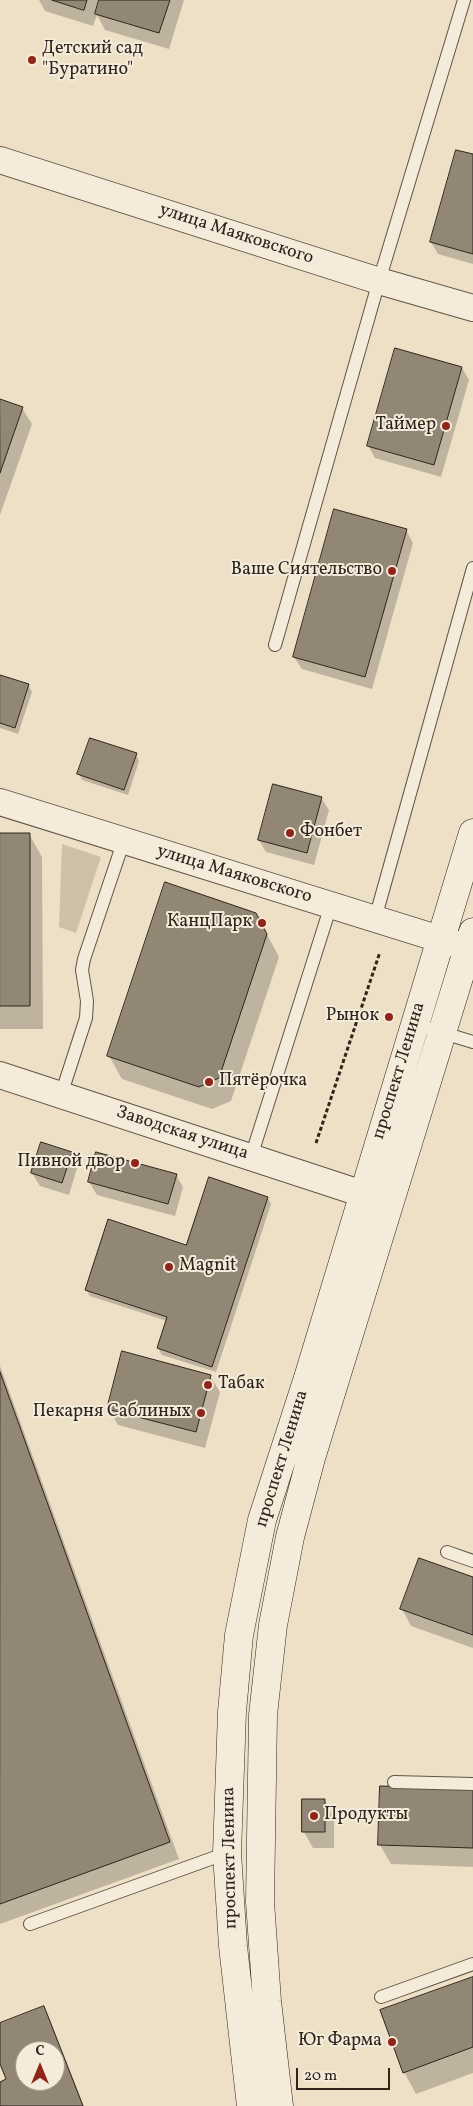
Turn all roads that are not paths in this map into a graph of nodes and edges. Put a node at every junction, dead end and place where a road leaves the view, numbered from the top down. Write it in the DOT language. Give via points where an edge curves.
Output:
graph roads {
  1 [pos="464,0"];
  2 [pos="0,160"];
  3 [pos="379,281"];
  4 [pos="473,308"];
  5 [pos="473,568"];
  6 [pos="275,644"];
  7 [pos="0,802"];
  8 [pos="473,833"];
  9 [pos="124,840"];
  10 [pos="331,905"];
  11 [pos="375,920"];
  12 [pos="441,940"];
  13 [pos="471,940"];
  14 [pos="414,1024"];
  15 [pos="442,1033"];
  16 [pos="473,1042"];
  17 [pos="0,1075"];
  18 [pos="61,1095"];
  19 [pos="251,1157"];
  20 [pos="363,1194"];
  21 [pos="447,1552"];
  22 [pos="473,1561"];
  23 [pos="394,1782"];
  24 [pos="473,1784"];
  25 [pos="228,1853"];
  26 [pos="30,1924"];
  27 [pos="473,1964"];
  28 [pos="381,1997"];
  29 [pos="251,2106"];
  30 [pos="279,2106"];
  1 -- 3 [label="lane"];
  2 -- 3 [label="street, улица Маяковского"];
  3 -- 4 [label="street, улица Маяковского"];
  3 -- 6 [label="lane"];
  5 -- 11 [label="lane"];
  7 -- 9 [label="street, улица Маяковского"];
  8 -- 12 [label="main road, проспект Ленина"];
  9 -- 10 [label="street, улица Маяковского"];
  9 -- 18 [label="lane" via="84,959 86,1018"];
  10 -- 11 [label="street, улица Маяковского"];
  10 -- 19 [label="lane"];
  11 -- 12 [label="street, улица Маяковского"];
  12 -- 13 [label="street, улица Маяковского"];
  12 -- 14 [label="main road, проспект Ленина"];
  13 -- 15 [label="main road, проспект Ленина"];
  14 -- 15 [label="lane"];
  14 -- 20 [label="main road, проспект Ленина"];
  15 -- 16 [label="lane"];
  15 -- 30 [label="main road, проспект Ленина" via="311,1458 290,1537 273,1625 263,1715 260,1902"];
  17 -- 18 [label="street, Заводская улица"];
  18 -- 19 [label="street, Заводская улица"];
  19 -- 20 [label="street, Заводская улица"];
  20 -- 25 [label="main road, проспект Ленина" via="260,1530 239,1635 232,1712"];
  21 -- 22 [label="lane"];
  23 -- 24 [label="lane"];
  25 -- 26 [label="lane"];
  25 -- 29 [label="main road, проспект Ленина" via="233,1946"];
  27 -- 28 [label="lane"];
}
